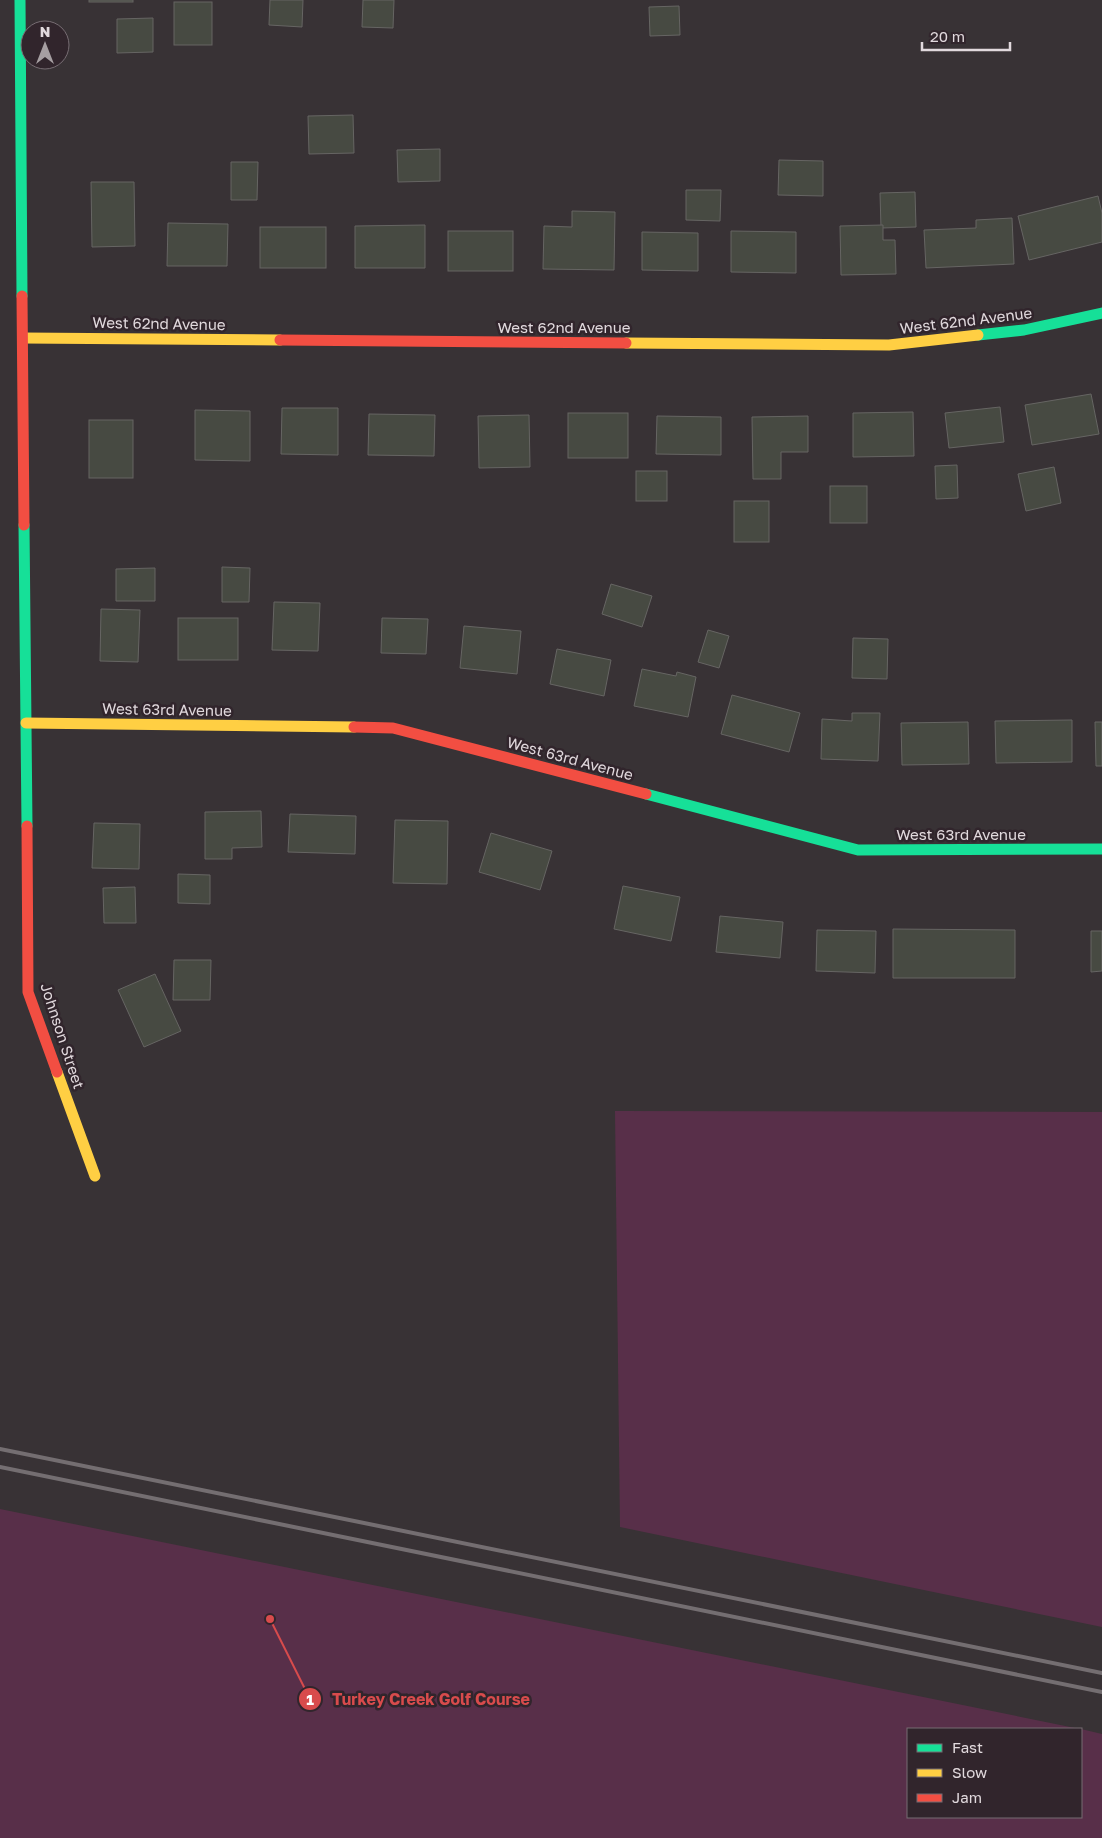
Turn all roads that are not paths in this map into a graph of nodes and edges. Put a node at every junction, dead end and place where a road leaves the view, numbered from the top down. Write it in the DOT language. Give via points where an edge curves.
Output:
graph roads {
  1 [pos="20,0"];
  2 [pos="1102,313"];
  3 [pos="23,338"];
  4 [pos="26,724"];
  5 [pos="1102,850"];
  6 [pos="95,1176"];
  1 -- 3 [label="street, Johnson Street"];
  2 -- 3 [label="street, West 62nd Avenue" via="1024,330 889,345"];
  3 -- 4 [label="street, Johnson Street"];
  4 -- 5 [label="street, West 63rd Avenue" via="392,728 858,850"];
  4 -- 6 [label="street, Johnson Street" via="28,992"];
}
